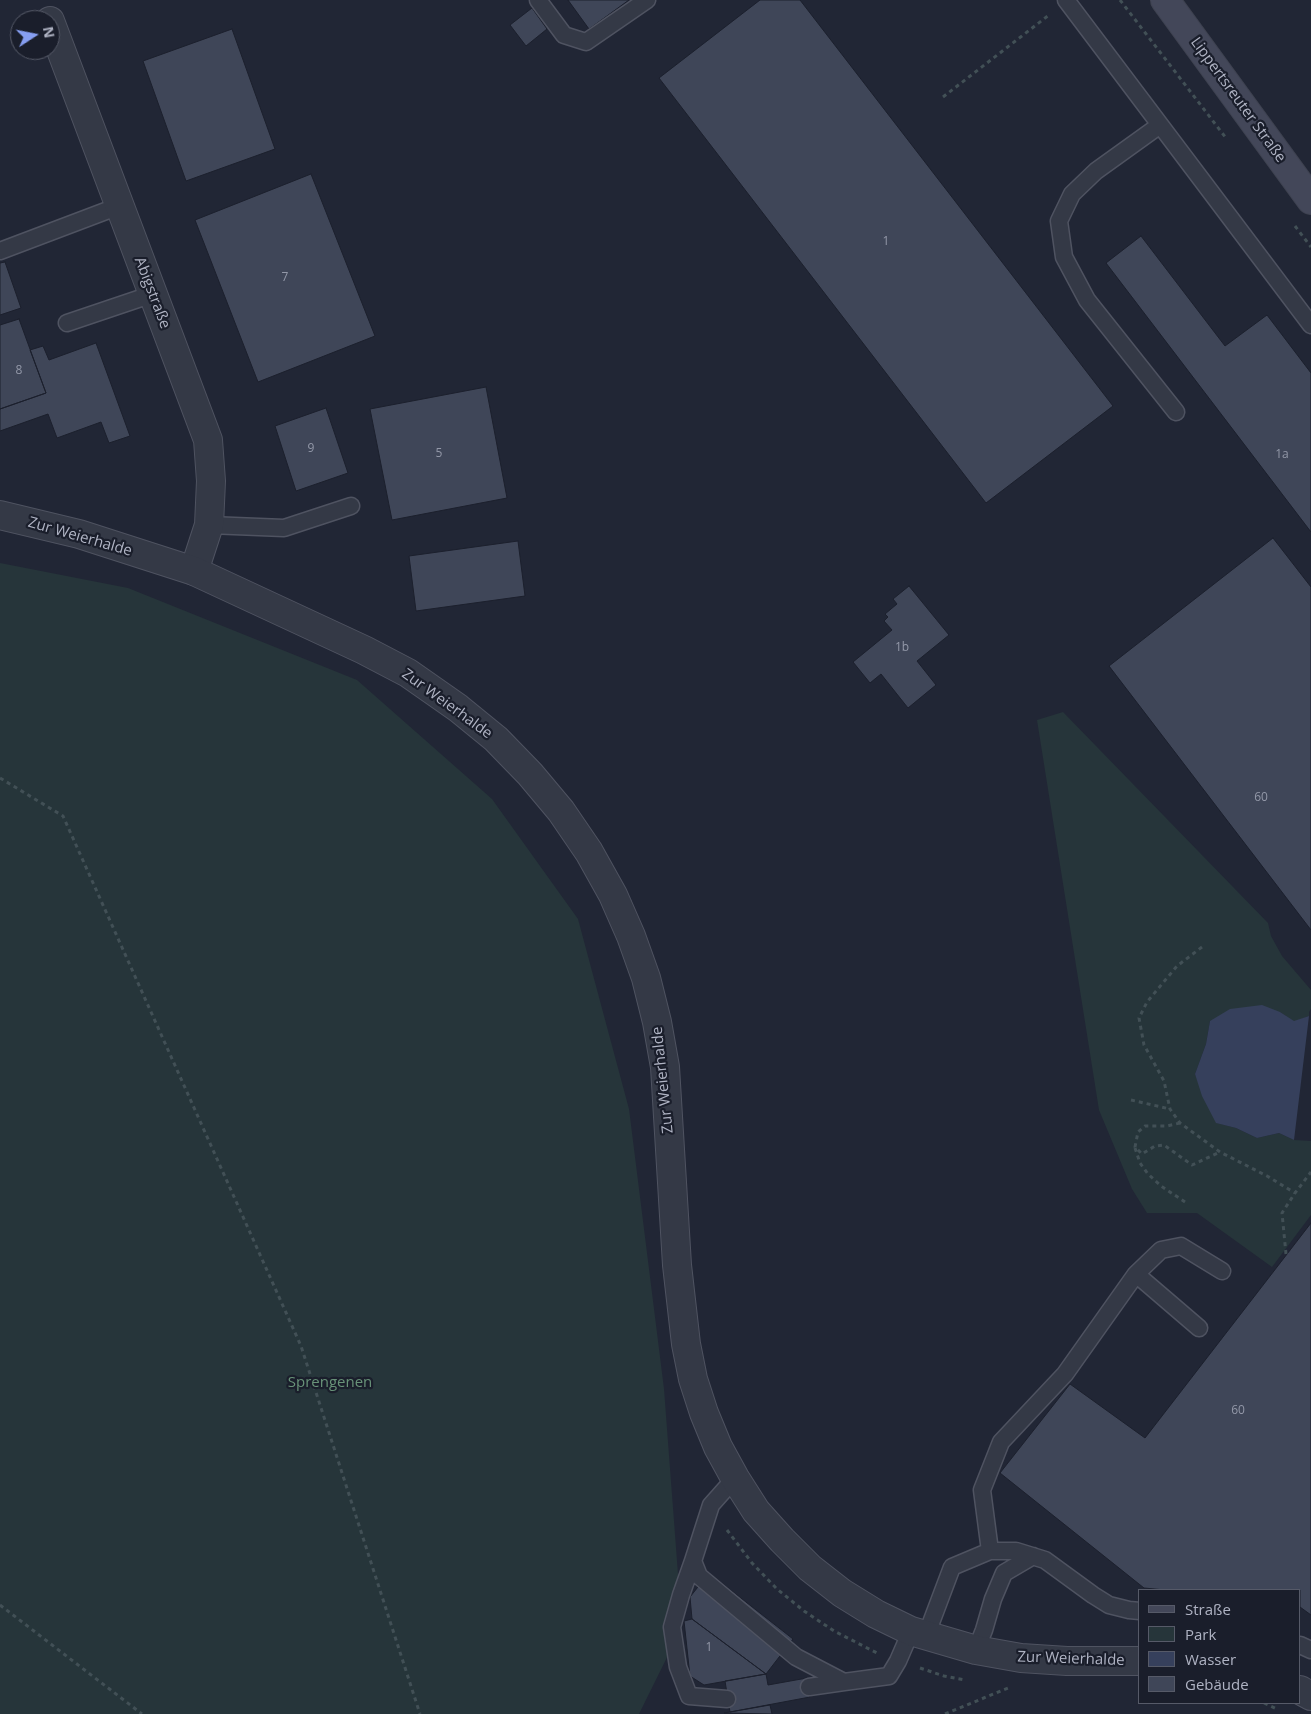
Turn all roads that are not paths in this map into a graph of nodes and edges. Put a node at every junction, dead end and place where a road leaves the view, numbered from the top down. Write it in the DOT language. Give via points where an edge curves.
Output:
graph roads {
  1 [pos="538,0"];
  2 [pos="647,0"];
  3 [pos="1067,0"];
  4 [pos="1166,0"];
  5 [pos="60,48"];
  6 [pos="1160,125"];
  7 [pos="1311,200"];
  8 [pos="119,206"];
  9 [pos="0,251"];
  10 [pos="153,294"];
  11 [pos="67,323"];
  12 [pos="1311,325"];
  13 [pos="1176,412"];
  14 [pos="351,506"];
  15 [pos="0,515"];
  16 [pos="209,525"];
  17 [pos="194,571"];
  18 [pos="1222,1271"];
  19 [pos="1136,1274"];
  20 [pos="1199,1328"];
  21 [pos="735,1478"];
  22 [pos="990,1551"];
  23 [pos="1033,1556"];
  24 [pos="692,1562"];
  25 [pos="1138,1611"];
  26 [pos="919,1634"];
  27 [pos="976,1650"];
  28 [pos="1138,1661"];
  29 [pos="844,1682"];
  30 [pos="808,1687"];
  31 [pos="728,1699"];
  1 -- 2 [label="lane" via="564,35 586,42"];
  3 -- 6 [label="lane"];
  4 -- 7 [label="main road, Lippertsreuter Straße"];
  5 -- 8 [label="street, Abigstraße"];
  6 -- 12 [label="lane"];
  6 -- 13 [label="lane" via="1096,171 1072,194 1060,221 1064,257 1088,300"];
  8 -- 9 [label="lane"];
  8 -- 10 [label="street, Abigstraße"];
  10 -- 11 [label="lane"];
  10 -- 16 [label="street, Abigstraße" via="208,440 212,481"];
  14 -- 16 [label="lane" via="284,528"];
  15 -- 17 [label="street, Zur Weierhalde" via="79,534"];
  16 -- 17 [label="street, Abigstraße"];
  17 -- 21 [label="street, Zur Weierhalde" via="364,650 408,673 458,708 496,739 530,774 562,811 589,852 613,894 631,936 657,1022 665,1067 677,1265 686,1344 704,1413"];
  18 -- 19 [label="lane" via="1182,1246 1161,1250"];
  19 -- 20 [label="lane"];
  19 -- 22 [label="lane" via="1066,1374 1001,1442 982,1490"];
  21 -- 24 [label="lane" via="711,1505"];
  21 -- 26 [label="street, Zur Weierhalde" via="763,1518 810,1568 876,1614"];
  22 -- 23 [label="lane" via="1016,1551"];
  22 -- 26 [label="lane" via="952,1567"];
  23 -- 25 [label="lane" via="1045,1560 1109,1605"];
  23 -- 27 [label="lane" via="1004,1573"];
  24 -- 29 [label="lane" via="699,1576 787,1650"];
  24 -- 31 [label="lane" via="672,1628 678,1667 689,1696"];
  26 -- 27 [label="street, Zur Weierhalde"];
  26 -- 29 [label="lane" via="889,1676"];
  27 -- 28 [label="street, Zur Weierhalde" via="1067,1662"];
  29 -- 30 [label="lane"];
}
